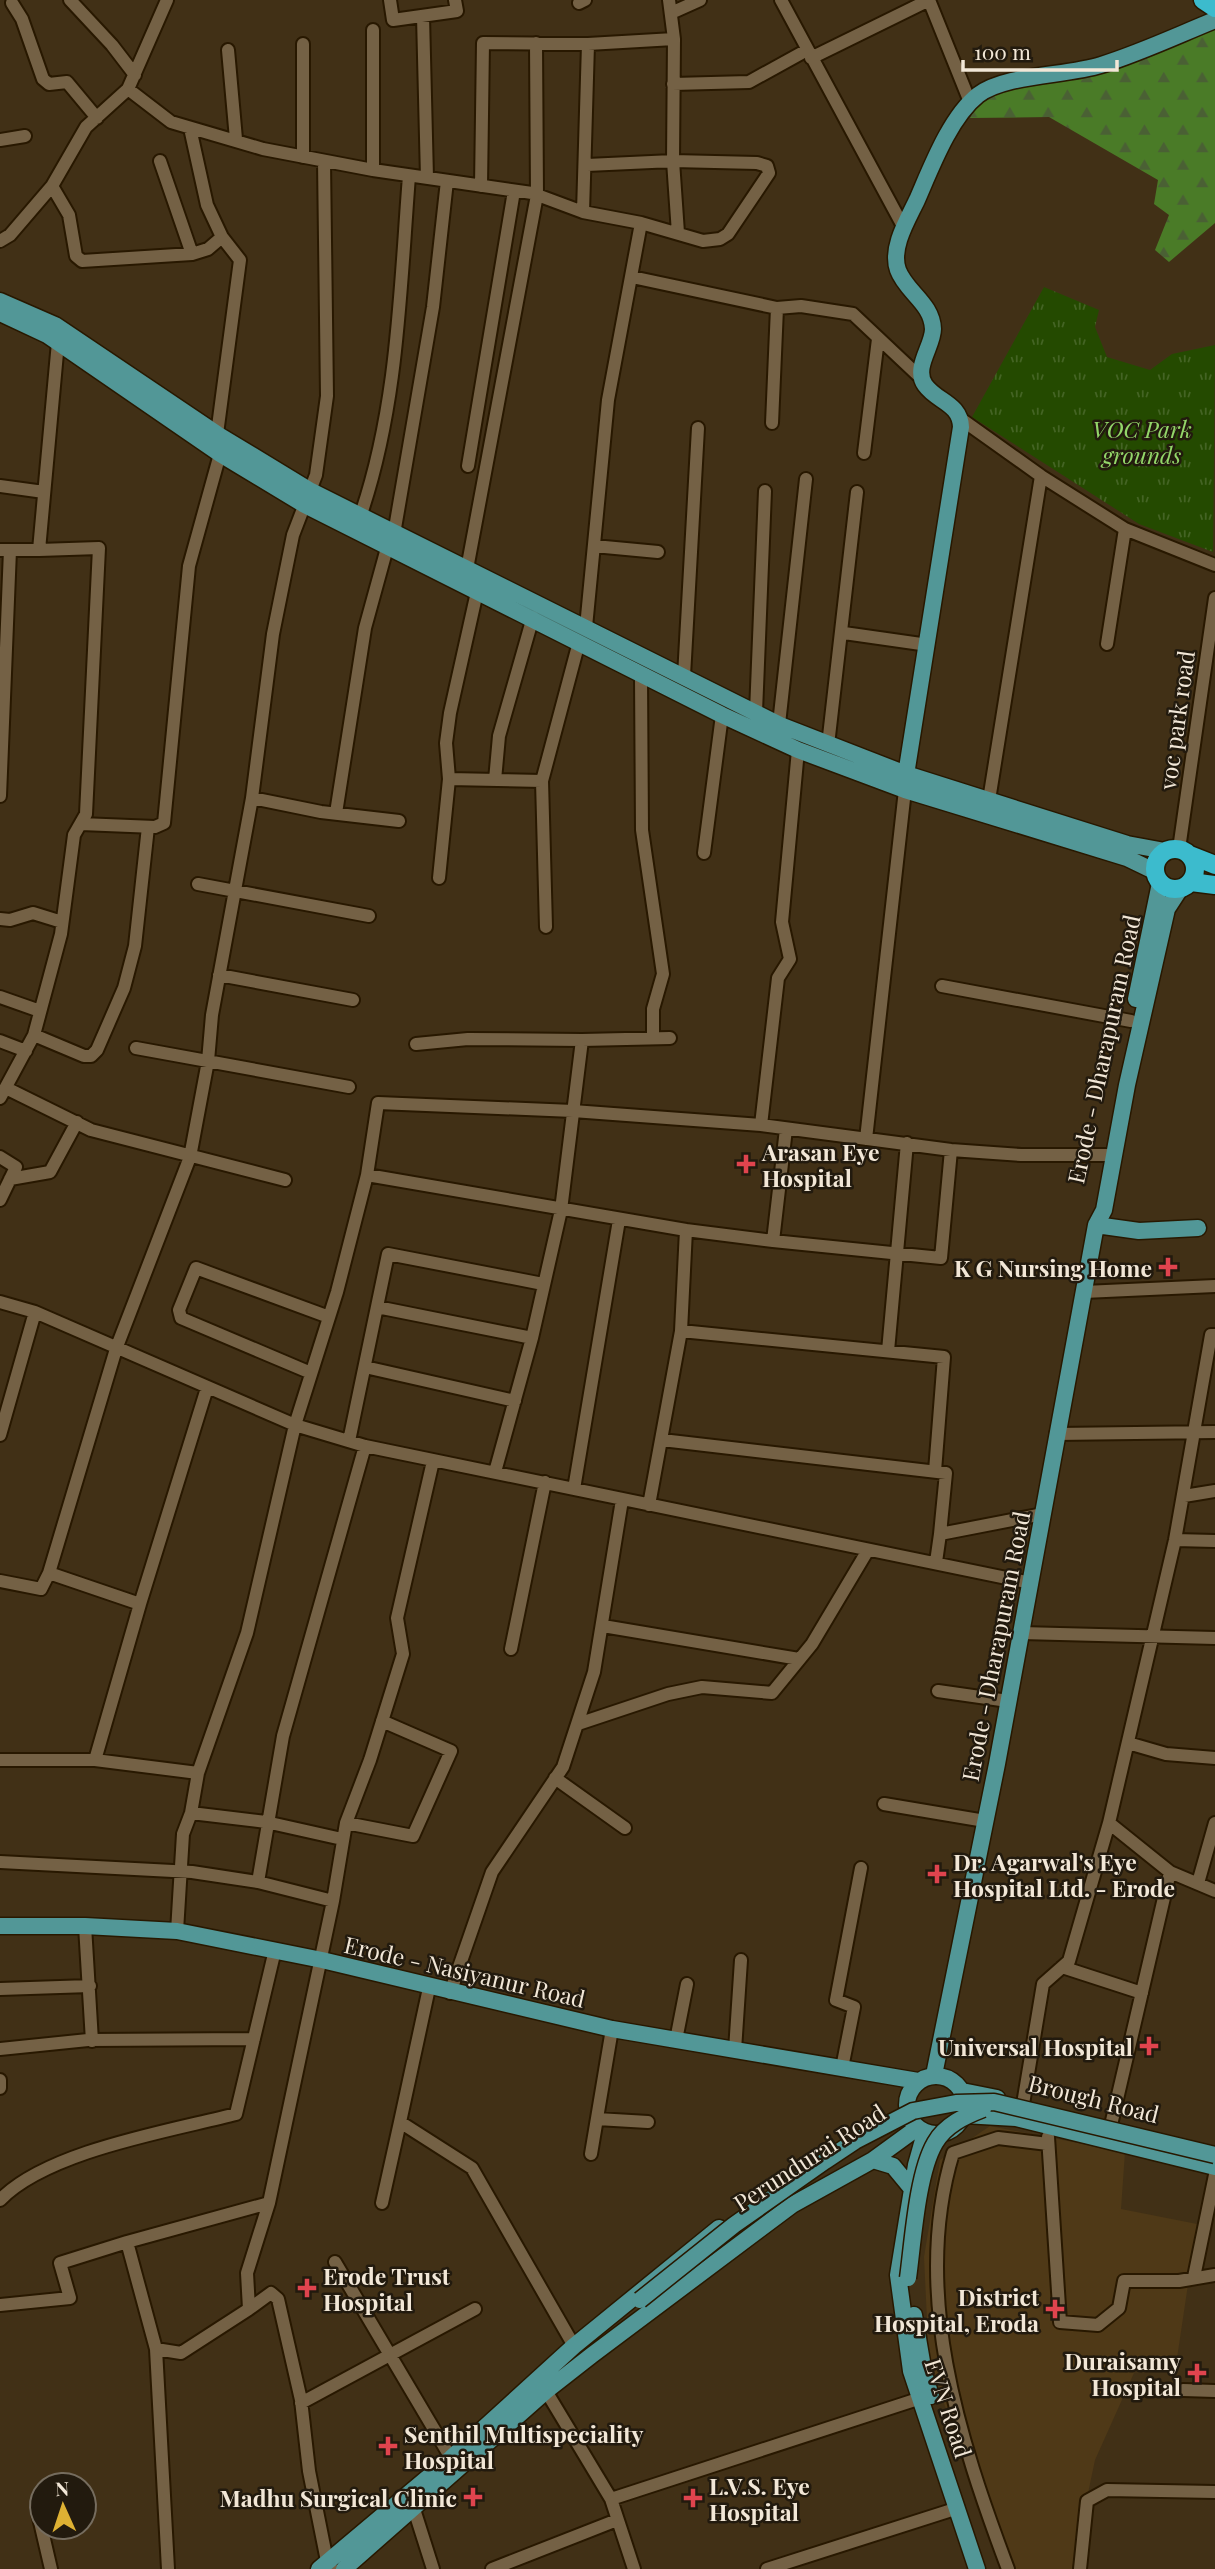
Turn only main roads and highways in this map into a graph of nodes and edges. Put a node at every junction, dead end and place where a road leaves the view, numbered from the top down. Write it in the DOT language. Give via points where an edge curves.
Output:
graph roads {
  1 [pos="1203,0"];
  2 [pos="1215,8"];
  3 [pos="1215,20"];
  4 [pos="0,301"];
  5 [pos="0,313"];
  6 [pos="307,498"];
  7 [pos="391,541"];
  8 [pos="582,635"];
  9 [pos="778,732"];
  10 [pos="905,782"];
  11 [pos="1178,851"];
  12 [pos="1215,865"];
  13 [pos="1157,877"];
  14 [pos="1186,885"];
  15 [pos="1215,885"];
  16 [pos="1109,1155"];
  17 [pos="1096,1224"];
  18 [pos="1198,1228"];
  19 [pos="0,1926"];
  20 [pos="934,2075"];
  21 [pos="918,2081"];
  22 [pos="962,2091"];
  23 [pos="983,2109"];
  24 [pos="906,2110"];
  25 [pos="964,2115"];
  26 [pos="921,2131"];
  27 [pos="1215,2152"];
  28 [pos="873,2160"];
  29 [pos="1215,2164"];
  30 [pos="912,2189"];
  31 [pos="643,2303"];
  32 [pos="580,2342"];
  33 [pos="592,2356"];
  34 [pos="326,2566"];
  35 [pos="344,2569"];
  36 [pos="977,2569"];
  37 [pos="988,2569"];
  1 -- 2 [label="highway"];
  3 -- 10 [label="main road" via="1101,65 981,92 937,153 904,228 896,255 898,271 929,311 933,330 922,379 961,419"];
  4 -- 6 [label="main road" via="64,331"];
  5 -- 6 [label="main road" via="58,342 220,454"];
  6 -- 7 [label="main road"];
  6 -- 7 [label="main road" via="360,517"];
  7 -- 8 [label="main road" via="478,592"];
  7 -- 8 [label="main road" via="467,569"];
  8 -- 9 [label="main road" via="684,676 756,712"];
  8 -- 9 [label="main road" via="641,676 722,715"];
  9 -- 10 [label="main road" via="828,745"];
  9 -- 10 [label="main road" via="798,750"];
  10 -- 11 [label="main road" via="989,800 1127,844"];
  10 -- 13 [label="main road" via="1127,858"];
  11 -- 12 [label="highway"];
  11 -- 13 [label="highway" via="1156,862"];
  11 -- 14 [label="highway" via="1195,865"];
  13 -- 14 [label="highway" via="1169,888"];
  13 -- 16 [label="main road, Erode - Dharapuram Road"];
  14 -- 15 [label="highway"];
  14 -- 16 [label="main road, Erode - Dharapuram Road" via="1167,909"];
  16 -- 17 [label="main road, Erode - Dharapuram Road" via="1104,1210"];
  17 -- 18 [label="main road" via="1139,1231"];
  17 -- 20 [label="main road, Erode - Dharapuram Road"];
  19 -- 21 [label="main road, Erode - Nasiyanur Road" via="177,1931 322,1960 611,2029"];
  20 -- 21 [label="main road"];
  20 -- 22 [label="main road" via="947,2078"];
  21 -- 24 [label="main road" via="908,2096"];
  22 -- 25 [label="main road"];
  22 -- 27 [label="main road, Brough Road"];
  23 -- 29 [label="main road, Perundurai Road"];
  23 -- 31 [label="main road, Perundurai Road, bridge" via="952,2109 886,2129"];
  23 -- 37 [label="main road, bridge" via="962,2117 934,2144 920,2191 908,2278 924,2373"];
  24 -- 26 [label="main road"];
  24 -- 32 [label="main road" via="863,2129 693,2246"];
  25 -- 26 [label="main road" via="946,2133"];
  25 -- 29 [label="main road, Brough Road" via="1016,2118"];
  26 -- 28 [label="main road"];
  26 -- 30 [label="main road, EVN Road"];
  27 -- 31 [label="main road, Perundurai Road, bridge" via="994,2102 913,2111 855,2141 734,2225"];
  28 -- 30 [label="main road" via="893,2166"];
  28 -- 33 [label="main road" via="792,2205"];
  30 -- 36 [label="main road, EVN Road" via="898,2275 911,2371"];
  31 -- 32 [label="main road, Perundurai Road"];
  31 -- 33 [label="main road, Perundurai Road"];
  32 -- 34 [label="main road"];
  33 -- 35 [label="main road"];
}
